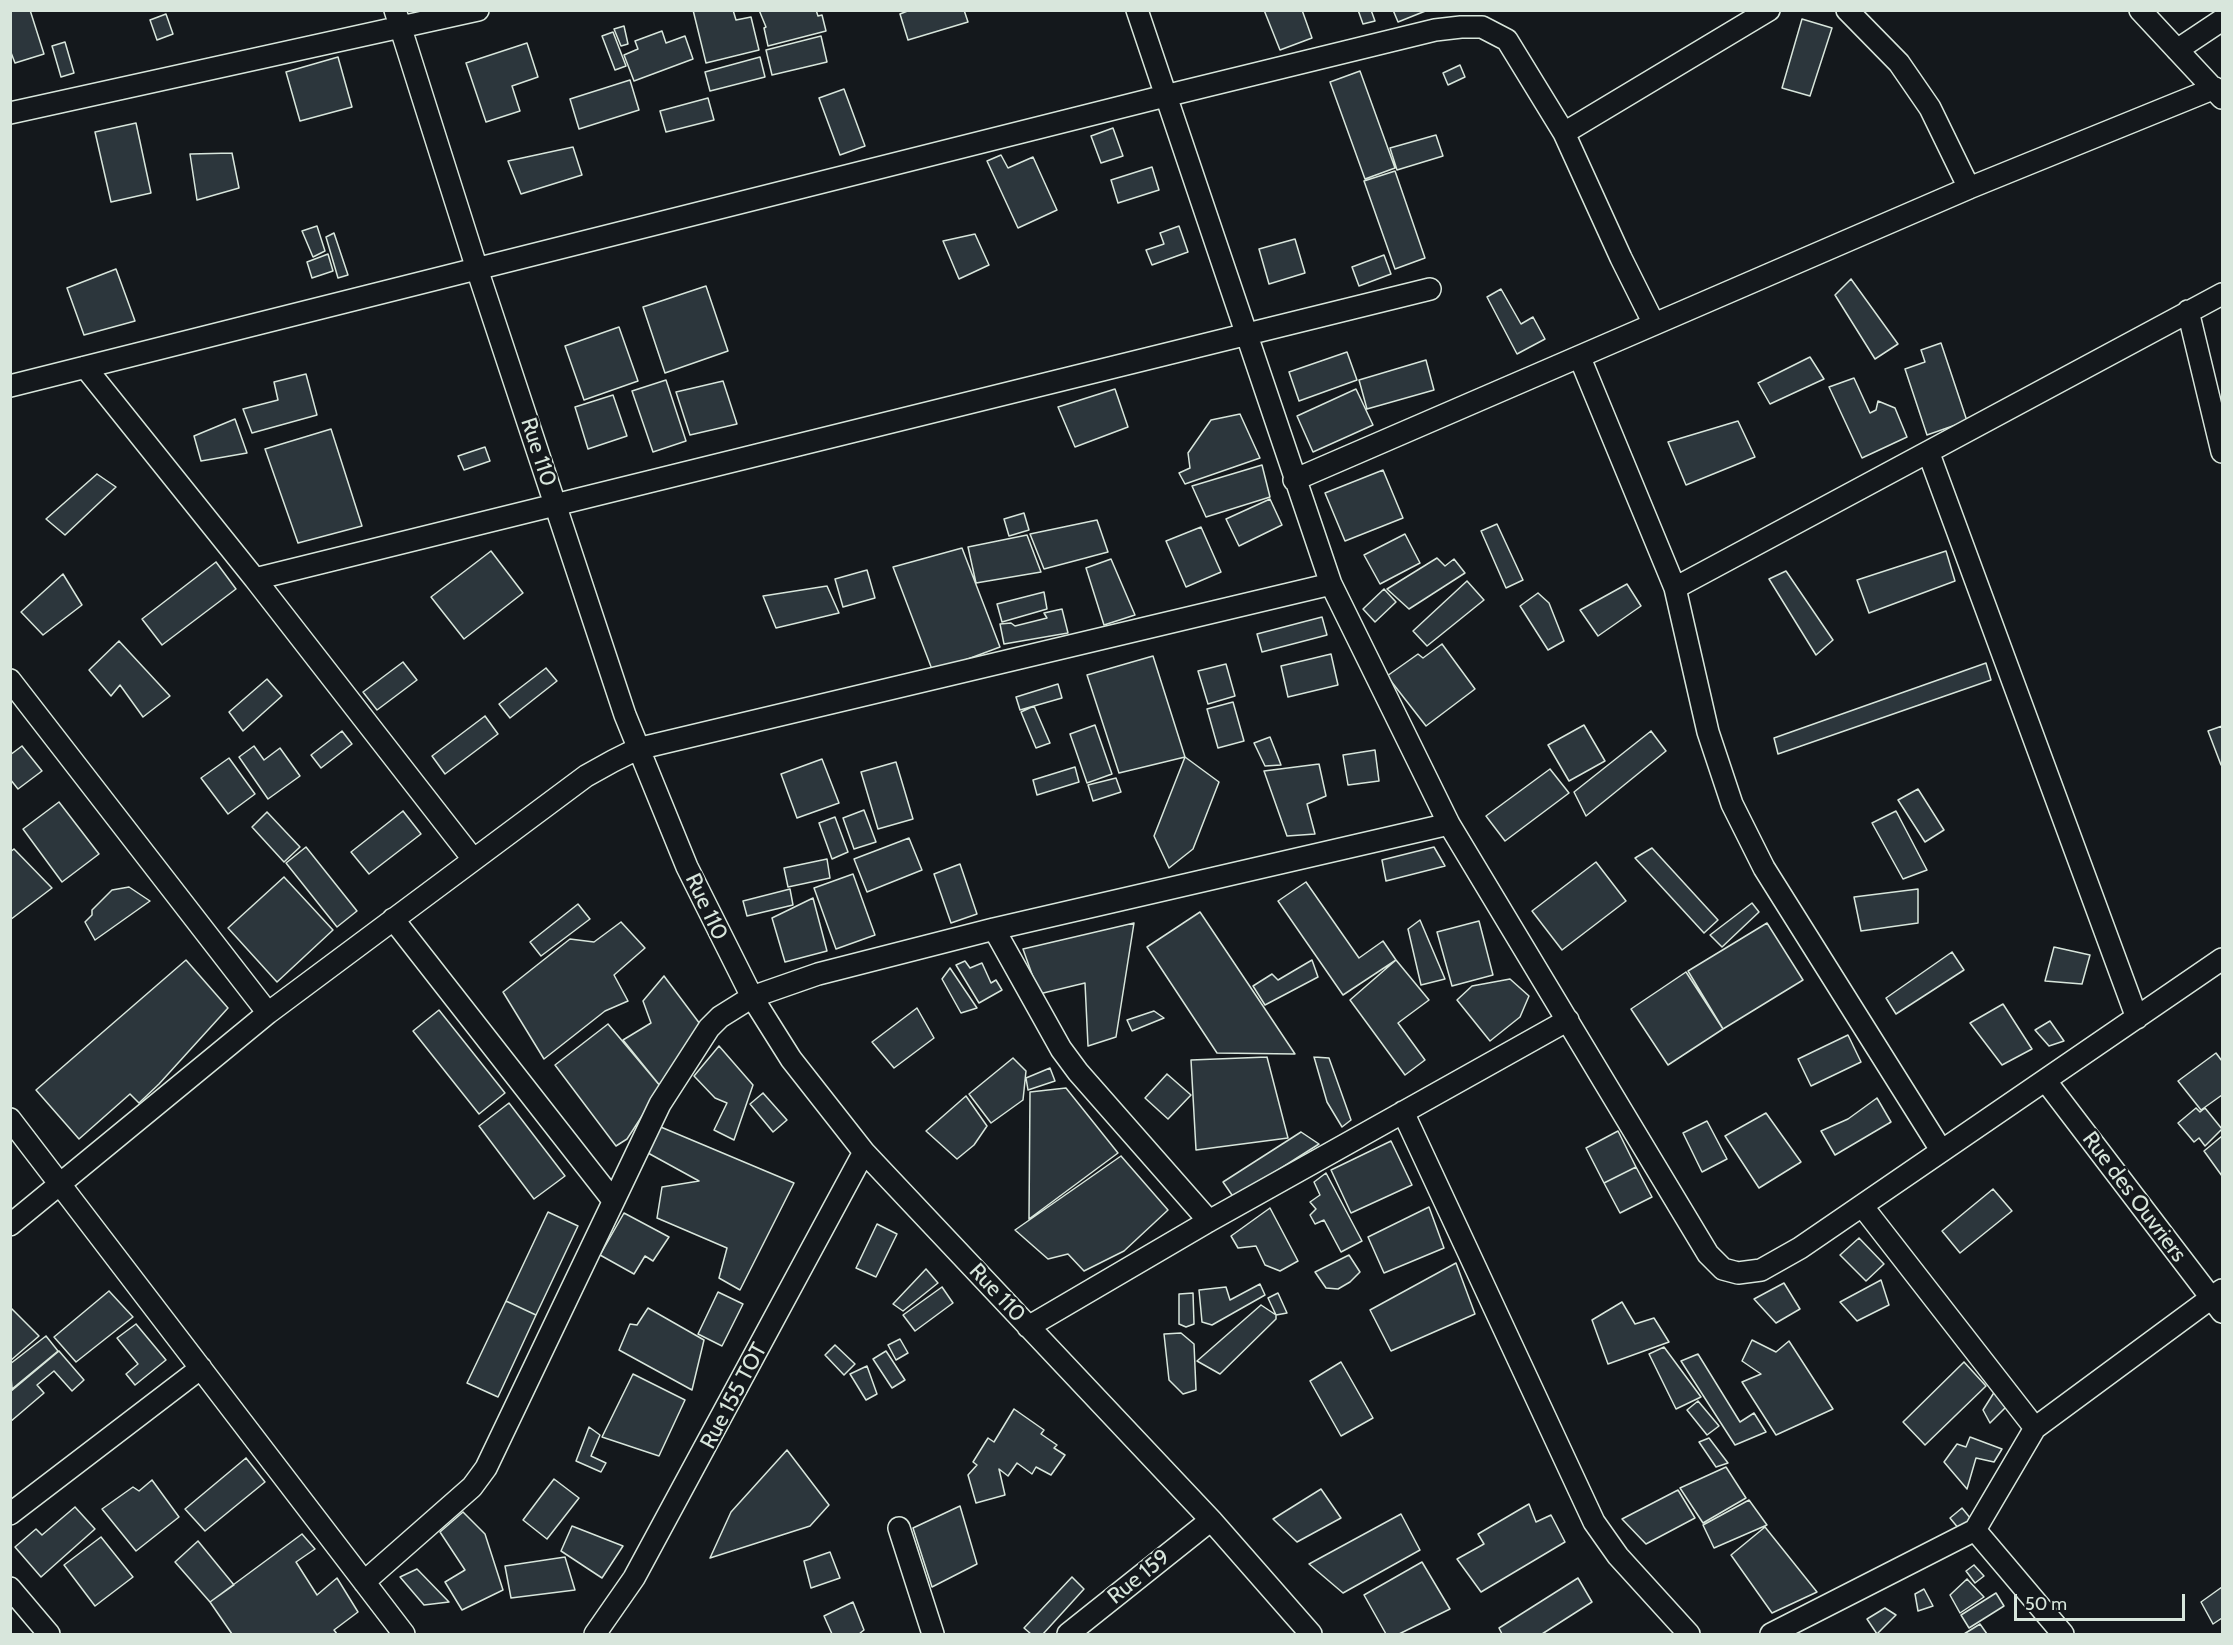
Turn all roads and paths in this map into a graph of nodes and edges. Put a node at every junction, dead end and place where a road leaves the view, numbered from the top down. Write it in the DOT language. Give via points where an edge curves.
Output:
graph roads {
  1 [pos="478,10"];
  2 [pos="1137,10"];
  3 [pos="1769,10"];
  4 [pos="1847,10"];
  5 [pos="2140,10"];
  6 [pos="398,20"];
  7 [pos="2223,20"];
  8 [pos="2177,50"];
  9 [pos="2219,94"];
  10 [pos="1165,96"];
  11 [pos="10,113"];
  12 [pos="1564,133"];
  13 [pos="1969,188"];
  14 [pos="477,269"];
  15 [pos="1430,289"];
  16 [pos="2223,294"];
  17 [pos="2188,310"];
  18 [pos="1654,324"];
  19 [pos="1245,335"];
  20 [pos="1580,358"];
  21 [pos="85,367"];
  22 [pos="10,386"];
  23 [pos="2223,452"];
  24 [pos="1929,454"];
  25 [pos="1294,480"];
  26 [pos="556,505"];
  27 [pos="255,579"];
  28 [pos="1331,584"];
  29 [pos="1675,588"];
  30 [pos="10,680"];
  31 [pos="637,749"];
  32 [pos="1449,824"];
  33 [pos="473,859"];
  34 [pos="393,920"];
  35 [pos="994,929"];
  36 [pos="2223,960"];
  37 [pos="752,997"];
  38 [pos="268,1013"];
  39 [pos="2137,1018"];
  40 [pos="1568,1020"];
  41 [pos="2045,1080"];
  42 [pos="1403,1112"];
  43 [pos="10,1119"];
  44 [pos="1941,1150"];
  45 [pos="864,1152"];
  46 [pos="61,1183"];
  47 [pos="612,1199"];
  48 [pos="1863,1207"];
  49 [pos="1209,1221"];
  50 [pos="10,1224"];
  51 [pos="2219,1300"];
  52 [pos="1028,1327"];
  53 [pos="201,1368"];
  54 [pos="2035,1428"];
  55 [pos="10,1514"];
  56 [pos="1211,1520"];
  57 [pos="898,1528"];
  58 [pos="1975,1530"];
  59 [pos="364,1582"];
  60 [pos="10,1588"];
  61 [pos="48,1635"];
  62 [pos="404,1635"];
  63 [pos="595,1635"];
  64 [pos="933,1635"];
  65 [pos="1068,1635"];
  66 [pos="1311,1635"];
  67 [pos="1689,1635"];
  68 [pos="1771,1635"];
  69 [pos="2063,1635"];
  1 -- 6 [label="street"];
  2 -- 10 [label="street"];
  3 -- 12 [label="street"];
  4 -- 13 [label="street" via="1899,63 1930,108"];
  5 -- 8 [label="street"];
  6 -- 11 [label="street"];
  6 -- 14 [label="street, Rue 110"];
  7 -- 8 [label="street"];
  8 -- 9 [label="street"];
  9 -- 13 [label="street"];
  10 -- 12 [label="street" via="1435,30 1482,27 1507,40"];
  10 -- 14 [label="street"];
  10 -- 19 [label="street"];
  12 -- 18 [label="street"];
  13 -- 18 [label="street"];
  14 -- 21 [label="street"];
  14 -- 26 [label="street, Rue 110"];
  15 -- 19 [label="street"];
  16 -- 17 [label="street"];
  17 -- 23 [label="street"];
  17 -- 24 [label="street"];
  18 -- 20 [label="street"];
  19 -- 25 [label="street"];
  19 -- 26 [label="street"];
  20 -- 25 [label="street"];
  20 -- 29 [label="street"];
  21 -- 22 [label="street"];
  21 -- 27 [label="street"];
  24 -- 29 [label="street"];
  24 -- 39 [label="street"];
  25 -- 28 [label="street"];
  26 -- 27 [label="street"];
  26 -- 31 [label="street, Rue 110"];
  27 -- 33 [label="street"];
  28 -- 31 [label="street"];
  28 -- 32 [label="street"];
  29 -- 44 [label="street" via="1708,732 1732,804 1764,868"];
  30 -- 38 [label="street"];
  31 -- 33 [label="street" via="586,776"];
  31 -- 37 [label="street, Rue 110" via="687,867"];
  32 -- 35 [label="street"];
  32 -- 40 [label="street"];
  33 -- 34 [label="street"];
  34 -- 38 [label="street"];
  34 -- 47 [label="street"];
  35 -- 37 [label="street" via="818,974"];
  35 -- 49 [label="street" via="1061,1049"];
  36 -- 39 [label="street"];
  37 -- 45 [label="street, Rue 110" via="792,1059"];
  37 -- 47 [label="street" via="709,1028 660,1104"];
  38 -- 46 [label="street"];
  39 -- 41 [label="street"];
  40 -- 42 [label="street"];
  40 -- 48 [label="street" via="1708,1254 1723,1269 1738,1273 1761,1270"];
  41 -- 44 [label="street"];
  41 -- 51 [label="street, Rue des Ouvriers"];
  42 -- 49 [label="street"];
  42 -- 67 [label="street" via="1594,1522 1618,1556"];
  43 -- 46 [label="street"];
  44 -- 48 [label="street"];
  45 -- 52 [label="street, Rue 110"];
  45 -- 63 [label="street, Rue 155 TOT" via="634,1578"];
  46 -- 50 [label="street"];
  46 -- 53 [label="street"];
  47 -- 59 [label="street" via="486,1468 472,1487"];
  48 -- 54 [label="street"];
  49 -- 52 [label="street"];
  51 -- 54 [label="street"];
  52 -- 56 [label="street, Rue 110"];
  53 -- 55 [label="street"];
  53 -- 59 [label="street"];
  54 -- 58 [label="street"];
  56 -- 65 [label="street, Rue 159"];
  56 -- 66 [label="street, Rue 110"];
  57 -- 64 [label="street"];
  58 -- 68 [label="street"];
  58 -- 69 [label="street"];
  59 -- 62 [label="street"];
  60 -- 61 [label="street"];
}
